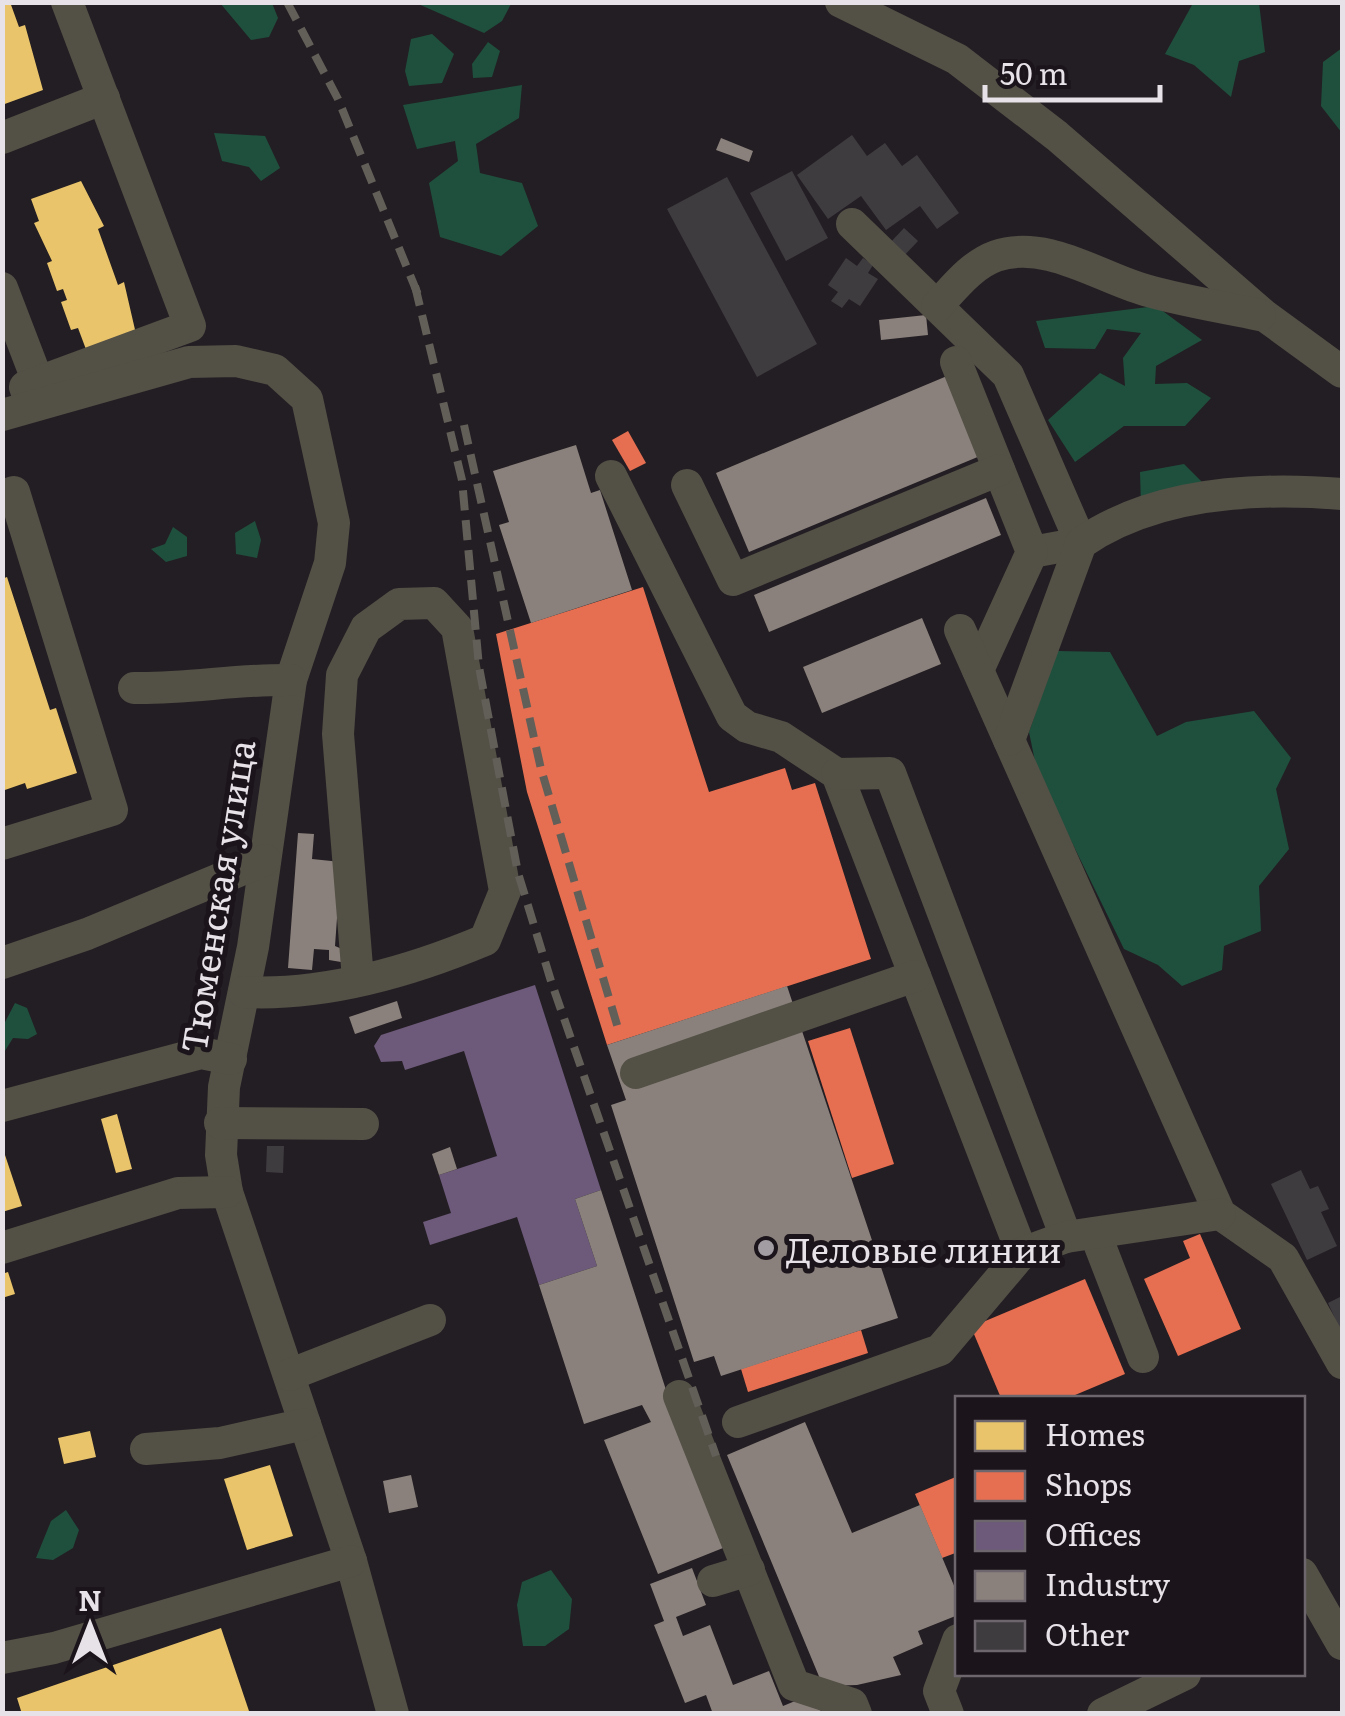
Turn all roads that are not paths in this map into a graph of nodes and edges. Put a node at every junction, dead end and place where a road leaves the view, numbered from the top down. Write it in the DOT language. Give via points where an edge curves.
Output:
graph roads {
  1 [pos="68,2"];
  2 [pos="841,2"];
  3 [pos="104,98"];
  4 [pos="2,138"];
  5 [pos="852,224"];
  6 [pos="2,288"];
  7 [pos="937,306"];
  8 [pos="1264,316"];
  9 [pos="956,362"];
  10 [pos="1342,372"];
  11 [pos="24,401"];
  12 [pos="999,470"];
  13 [pos="611,476"];
  14 [pos="687,484"];
  15 [pos="1342,494"];
  16 [pos="2,496"];
  17 [pos="1081,543"];
  18 [pos="1032,552"];
  19 [pos="960,630"];
  20 [pos="978,670"];
  21 [pos="291,680"];
  22 [pos="134,688"];
  23 [pos="1009,740"];
  24 [pos="837,774"];
  25 [pos="2,844"];
  26 [pos="265,860"];
  27 [pos="2,962"];
  28 [pos="915,976"];
  29 [pos="358,979"];
  30 [pos="244,992"];
  31 [pos="231,1059"];
  32 [pos="636,1074"];
  33 [pos="2,1106"];
  34 [pos="220,1123"];
  35 [pos="362,1124"];
  36 [pos="227,1192"];
  37 [pos="1220,1214"];
  38 [pos="1080,1235"];
  39 [pos="2,1248"];
  40 [pos="1022,1253"];
  41 [pos="430,1320"];
  42 [pos="1142,1357"];
  43 [pos="1342,1363"];
  44 [pos="289,1376"];
  45 [pos="679,1396"];
  46 [pos="738,1422"];
  47 [pos="305,1424"];
  48 [pos="146,1450"];
  49 [pos="350,1561"];
  50 [pos="748,1570"];
  51 [pos="1305,1579"];
  52 [pos="713,1581"];
  53 [pos="1342,1644"];
  54 [pos="955,1648"];
  55 [pos="2,1658"];
  56 [pos="1181,1676"];
  57 [pos="393,1714"];
  58 [pos="856,1714"];
  59 [pos="948,1714"];
  60 [pos="1103,1714"];
  1 -- 3 [label="street"];
  2 -- 8 [label="street" via="957,59 1057,136"];
  3 -- 4 [label="street"];
  3 -- 11 [label="street" via="190,326"];
  5 -- 7 [label="street"];
  6 -- 11 [label="street"];
  7 -- 8 [label="street" via="974,268 1022,251 1142,289"];
  7 -- 17 [label="street" via="1008,375"];
  8 -- 10 [label="street"];
  9 -- 12 [label="street"];
  11 -- 21 [label="street, Тюменская улица" via="189,362 236,361 275,370 308,398 334,523 330,563"];
  12 -- 14 [label="street" via="734,580"];
  12 -- 18 [label="street"];
  13 -- 24 [label="street" via="732,716 781,737"];
  15 -- 17 [label="street" via="1208,495 1106,526"];
  16 -- 25 [label="street" via="14,492 112,810"];
  17 -- 18 [label="street"];
  17 -- 23 [label="street"];
  18 -- 20 [label="street"];
  19 -- 20 [label="street"];
  20 -- 23 [label="street"];
  21 -- 22 [label="street"];
  21 -- 26 [label="street, Тюменская улица"];
  23 -- 37 [label="street"];
  24 -- 28 [label="street"];
  24 -- 38 [label="street" via="890,774"];
  26 -- 27 [label="street"];
  26 -- 30 [label="street, Тюменская улица"];
  28 -- 32 [label="street"];
  28 -- 40 [label="street"];
  29 -- 29 [label="street" via="424,966 485,940 505,891 457,628 434,603 399,604 366,628 342,675 338,734"];
  29 -- 30 [label="street" via="284,994"];
  30 -- 31 [label="street, Тюменская улица"];
  31 -- 33 [label="street" via="201,1053"];
  31 -- 34 [label="street, Тюменская улица"];
  34 -- 35 [label="street"];
  34 -- 36 [label="street, Тюменская улица"];
  36 -- 39 [label="street" via="178,1193"];
  36 -- 44 [label="street, Тюменская улица"];
  37 -- 38 [label="street"];
  37 -- 43 [label="street" via="1284,1258"];
  38 -- 40 [label="street"];
  38 -- 42 [label="street"];
  40 -- 46 [label="street" via="940,1350"];
  41 -- 44 [label="street"];
  44 -- 47 [label="street, Тюменская улица"];
  45 -- 50 [label="street"];
  47 -- 48 [label="street" via="220,1443"];
  47 -- 49 [label="street, Тюменская улица"];
  49 -- 55 [label="street"];
  49 -- 57 [label="street, Тюменская улица"];
  50 -- 52 [label="street"];
  50 -- 58 [label="street" via="794,1685 852,1704"];
  51 -- 53 [label="street"];
  54 -- 59 [label="street" via="939,1691"];
  56 -- 60 [label="street"];
}
